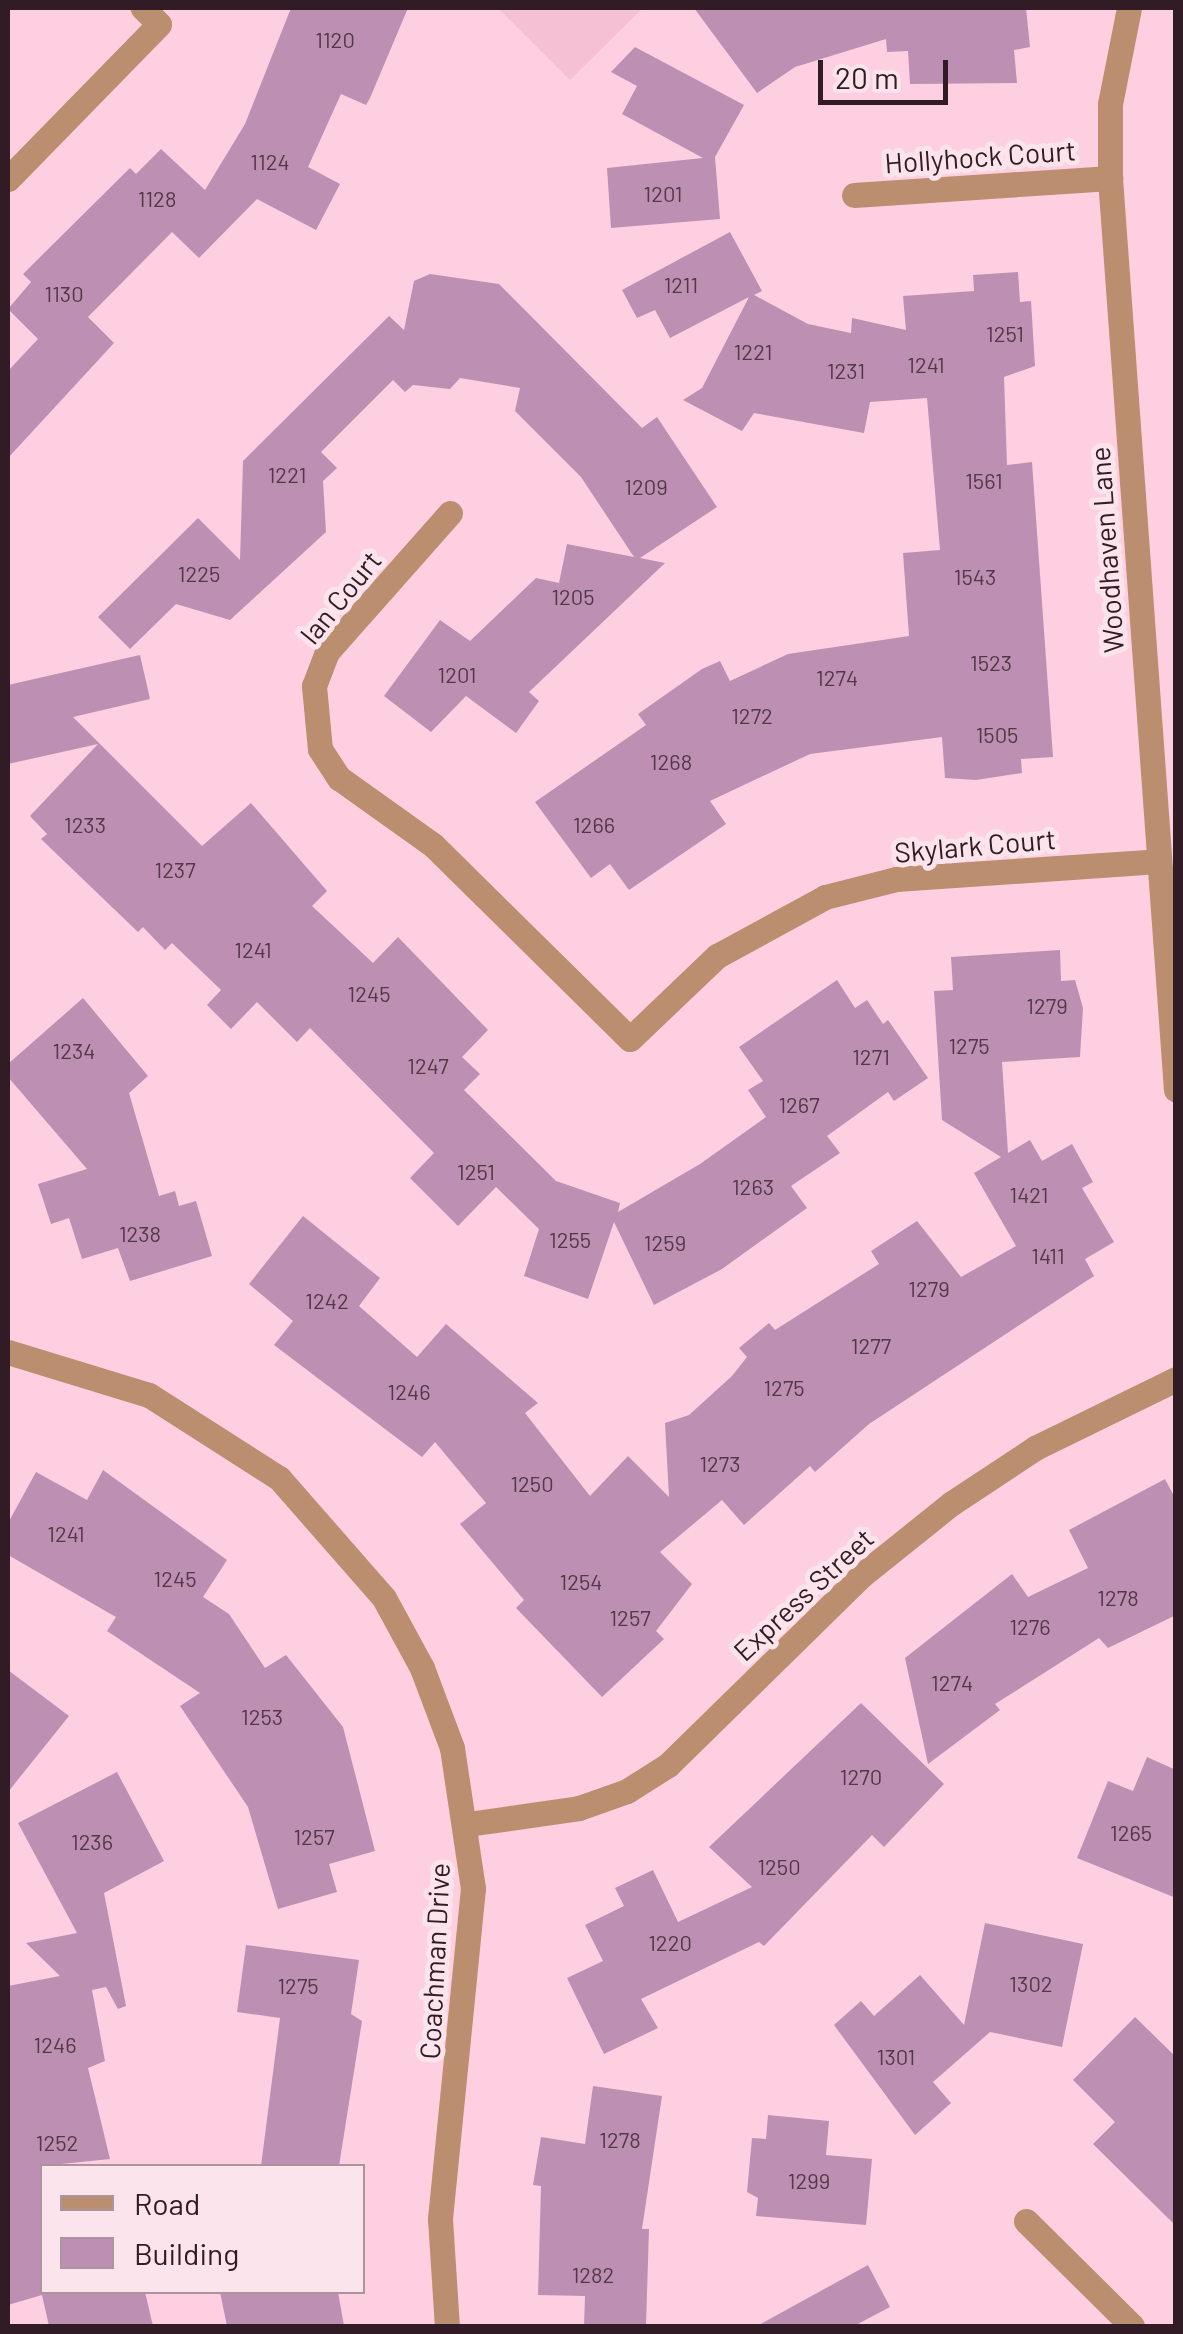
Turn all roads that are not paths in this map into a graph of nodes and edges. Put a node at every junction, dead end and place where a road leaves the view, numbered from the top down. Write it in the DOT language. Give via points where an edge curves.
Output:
graph roads {
  1 [pos="1129,8"];
  2 [pos="151,16"];
  3 [pos="1110,178"];
  4 [pos="8,179"];
  5 [pos="854,195"];
  6 [pos="450,513"];
  7 [pos="442,854"];
  8 [pos="1158,861"];
  9 [pos="1176,1090"];
  10 [pos="8,1352"];
  11 [pos="1176,1379"];
  12 [pos="468,1824"];
  13 [pos="1026,2221"];
  14 [pos="448,2326"];
  15 [pos="1132,2326"];
  1 -- 3 [label="street, Woodhaven Lane" via="1110,104"];
  2 -- 4 [label="street"];
  3 -- 5 [label="street, Hollyhock Court"];
  3 -- 8 [label="street, Woodhaven Lane"];
  6 -- 7 [label="street, Ian Court" via="327,652 312,717 339,778"];
  7 -- 8 [label="street, Skylark Court" via="630,1039 717,956 825,897 896,879"];
  8 -- 9 [label="street, Woodhaven Lane"];
  10 -- 12 [label="street, Coachman Drive" via="80,1369 215,1431 336,1535 422,1668 452,1748"];
  11 -- 12 [label="street, Express Street" via="1035,1448 952,1503 862,1575 668,1765 627,1791 579,1808"];
  12 -- 14 [label="street, Coachman Drive" via="470,1970 440,2219"];
  13 -- 15 [label="street"];
}
